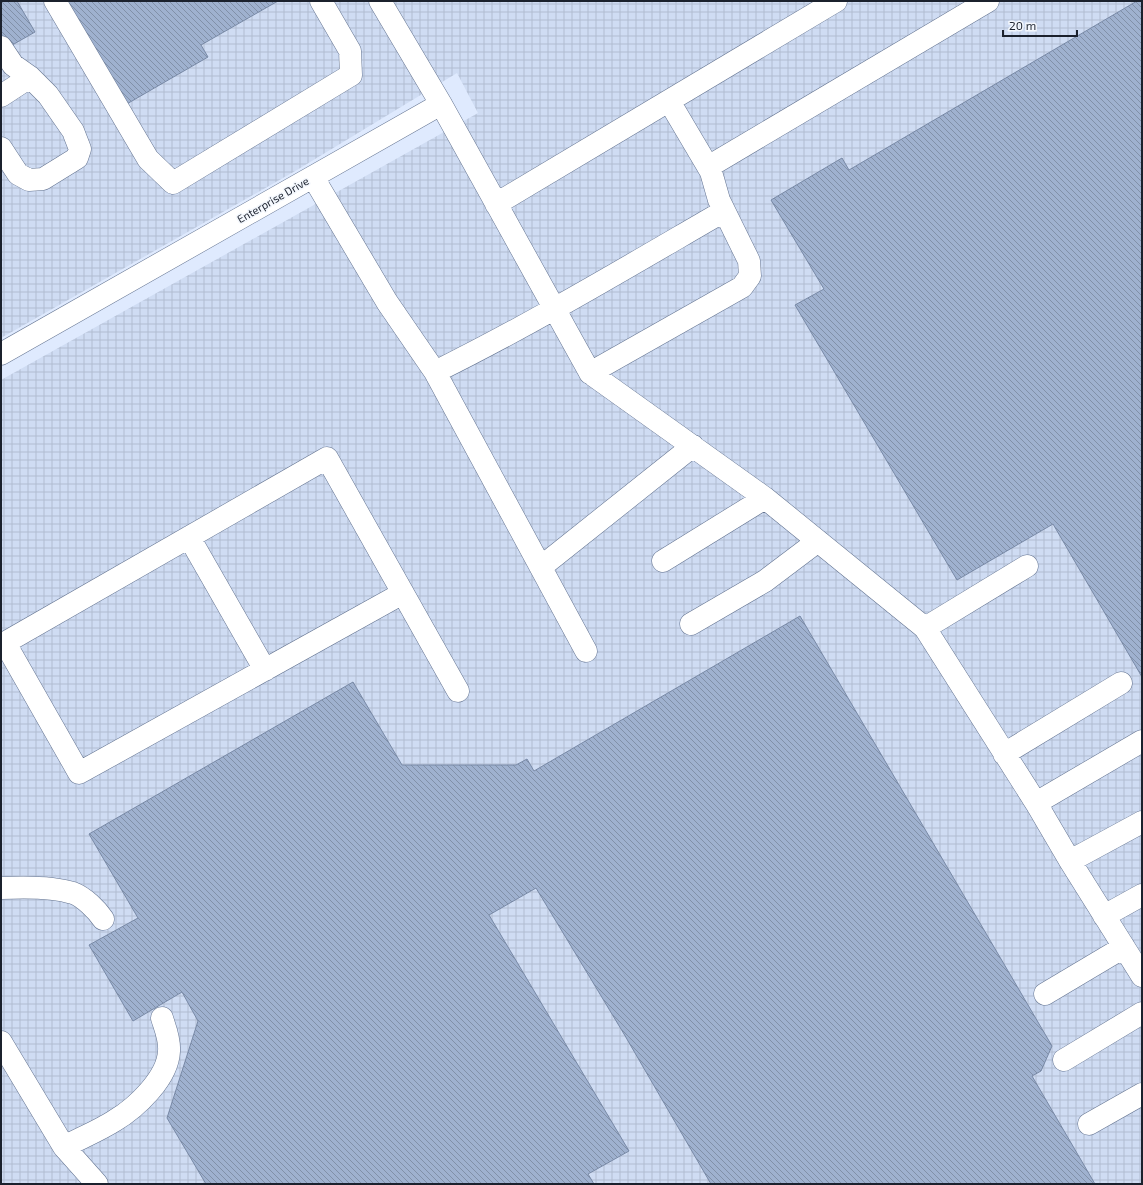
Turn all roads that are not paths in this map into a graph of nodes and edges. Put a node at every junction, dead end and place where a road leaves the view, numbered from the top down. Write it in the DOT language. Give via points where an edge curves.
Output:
graph roads {
  1 [pos="55,1"];
  2 [pos="321,1"];
  3 [pos="380,1"];
  4 [pos="836,1"];
  5 [pos="988,1"];
  6 [pos="1,47"];
  7 [pos="30,78"];
  8 [pos="1,96"];
  9 [pos="669,101"];
  10 [pos="440,104"];
  11 [pos="1,148"];
  12 [pos="708,167"];
  13 [pos="313,177"];
  14 [pos="496,204"];
  15 [pos="724,211"];
  16 [pos="554,308"];
  17 [pos="1,354"];
  18 [pos="435,372"];
  19 [pos="590,373"];
  20 [pos="693,446"];
  21 [pos="765,498"];
  22 [pos="189,537"];
  23 [pos="818,541"];
  24 [pos="663,561"];
  25 [pos="1027,566"];
  26 [pos="540,567"];
  27 [pos="403,593"];
  28 [pos="691,624"];
  29 [pos="925,628"];
  30 [pos="3,644"];
  31 [pos="586,651"];
  32 [pos="265,670"];
  33 [pos="1121,683"];
  34 [pos="458,691"];
  35 [pos="1142,741"];
  36 [pos="1004,754"];
  37 [pos="1036,803"];
  38 [pos="1142,822"];
  39 [pos="1070,861"];
  40 [pos="1,888"];
  41 [pos="1142,895"];
  42 [pos="1104,916"];
  43 [pos="103,919"];
  44 [pos="1124,947"];
  45 [pos="1142,976"];
  46 [pos="1046,994"];
  47 [pos="1142,1013"];
  48 [pos="162,1018"];
  49 [pos="1,1042"];
  50 [pos="1064,1060"];
  51 [pos="1142,1094"];
  52 [pos="1089,1124"];
  53 [pos="64,1146"];
  54 [pos="97,1184"];
  1 -- 2 [label="street" via="148,159 173,183 351,75 350,51"];
  3 -- 10 [label="street"];
  4 -- 9 [label="street"];
  5 -- 12 [label="street"];
  6 -- 7 [label="street" via="13,65"];
  7 -- 8 [label="street"];
  7 -- 11 [label="street" via="48,95 73,131 80,149 77,158 43,179 29,180 18,174"];
  9 -- 12 [label="street"];
  9 -- 14 [label="street"];
  10 -- 13 [label="street, Enterprise Drive"];
  10 -- 14 [label="street"];
  12 -- 15 [label="street"];
  13 -- 17 [label="street, Enterprise Drive"];
  13 -- 18 [label="street" via="387,302"];
  14 -- 16 [label="street"];
  15 -- 16 [label="street"];
  15 -- 19 [label="street" via="749,261 750,276 742,287"];
  16 -- 18 [label="street"];
  16 -- 19 [label="street"];
  18 -- 26 [label="street"];
  19 -- 20 [label="street"];
  20 -- 21 [label="street"];
  20 -- 26 [label="street"];
  21 -- 23 [label="street"];
  21 -- 24 [label="street"];
  22 -- 27 [label="street" via="327,458"];
  22 -- 30 [label="street"];
  22 -- 32 [label="street"];
  23 -- 28 [label="street" via="765,581"];
  23 -- 29 [label="street"];
  25 -- 29 [label="street"];
  26 -- 31 [label="street"];
  27 -- 32 [label="street"];
  27 -- 34 [label="street"];
  29 -- 36 [label="street"];
  30 -- 32 [label="street" via="79,773"];
  33 -- 36 [label="street"];
  35 -- 37 [label="street"];
  36 -- 37 [label="street"];
  37 -- 39 [label="street"];
  38 -- 39 [label="street"];
  39 -- 42 [label="street"];
  40 -- 43 [label="street" via="49,889 74,893 88,902"];
  41 -- 42 [label="street"];
  42 -- 44 [label="street"];
  44 -- 45 [label="street"];
  44 -- 46 [label="street"];
  47 -- 50 [label="street"];
  48 -- 53 [label="street" via="169,1050 166,1066 153,1086 136,1104 114,1121"];
  49 -- 53 [label="street"];
  51 -- 52 [label="street"];
  53 -- 54 [label="street"];
}
